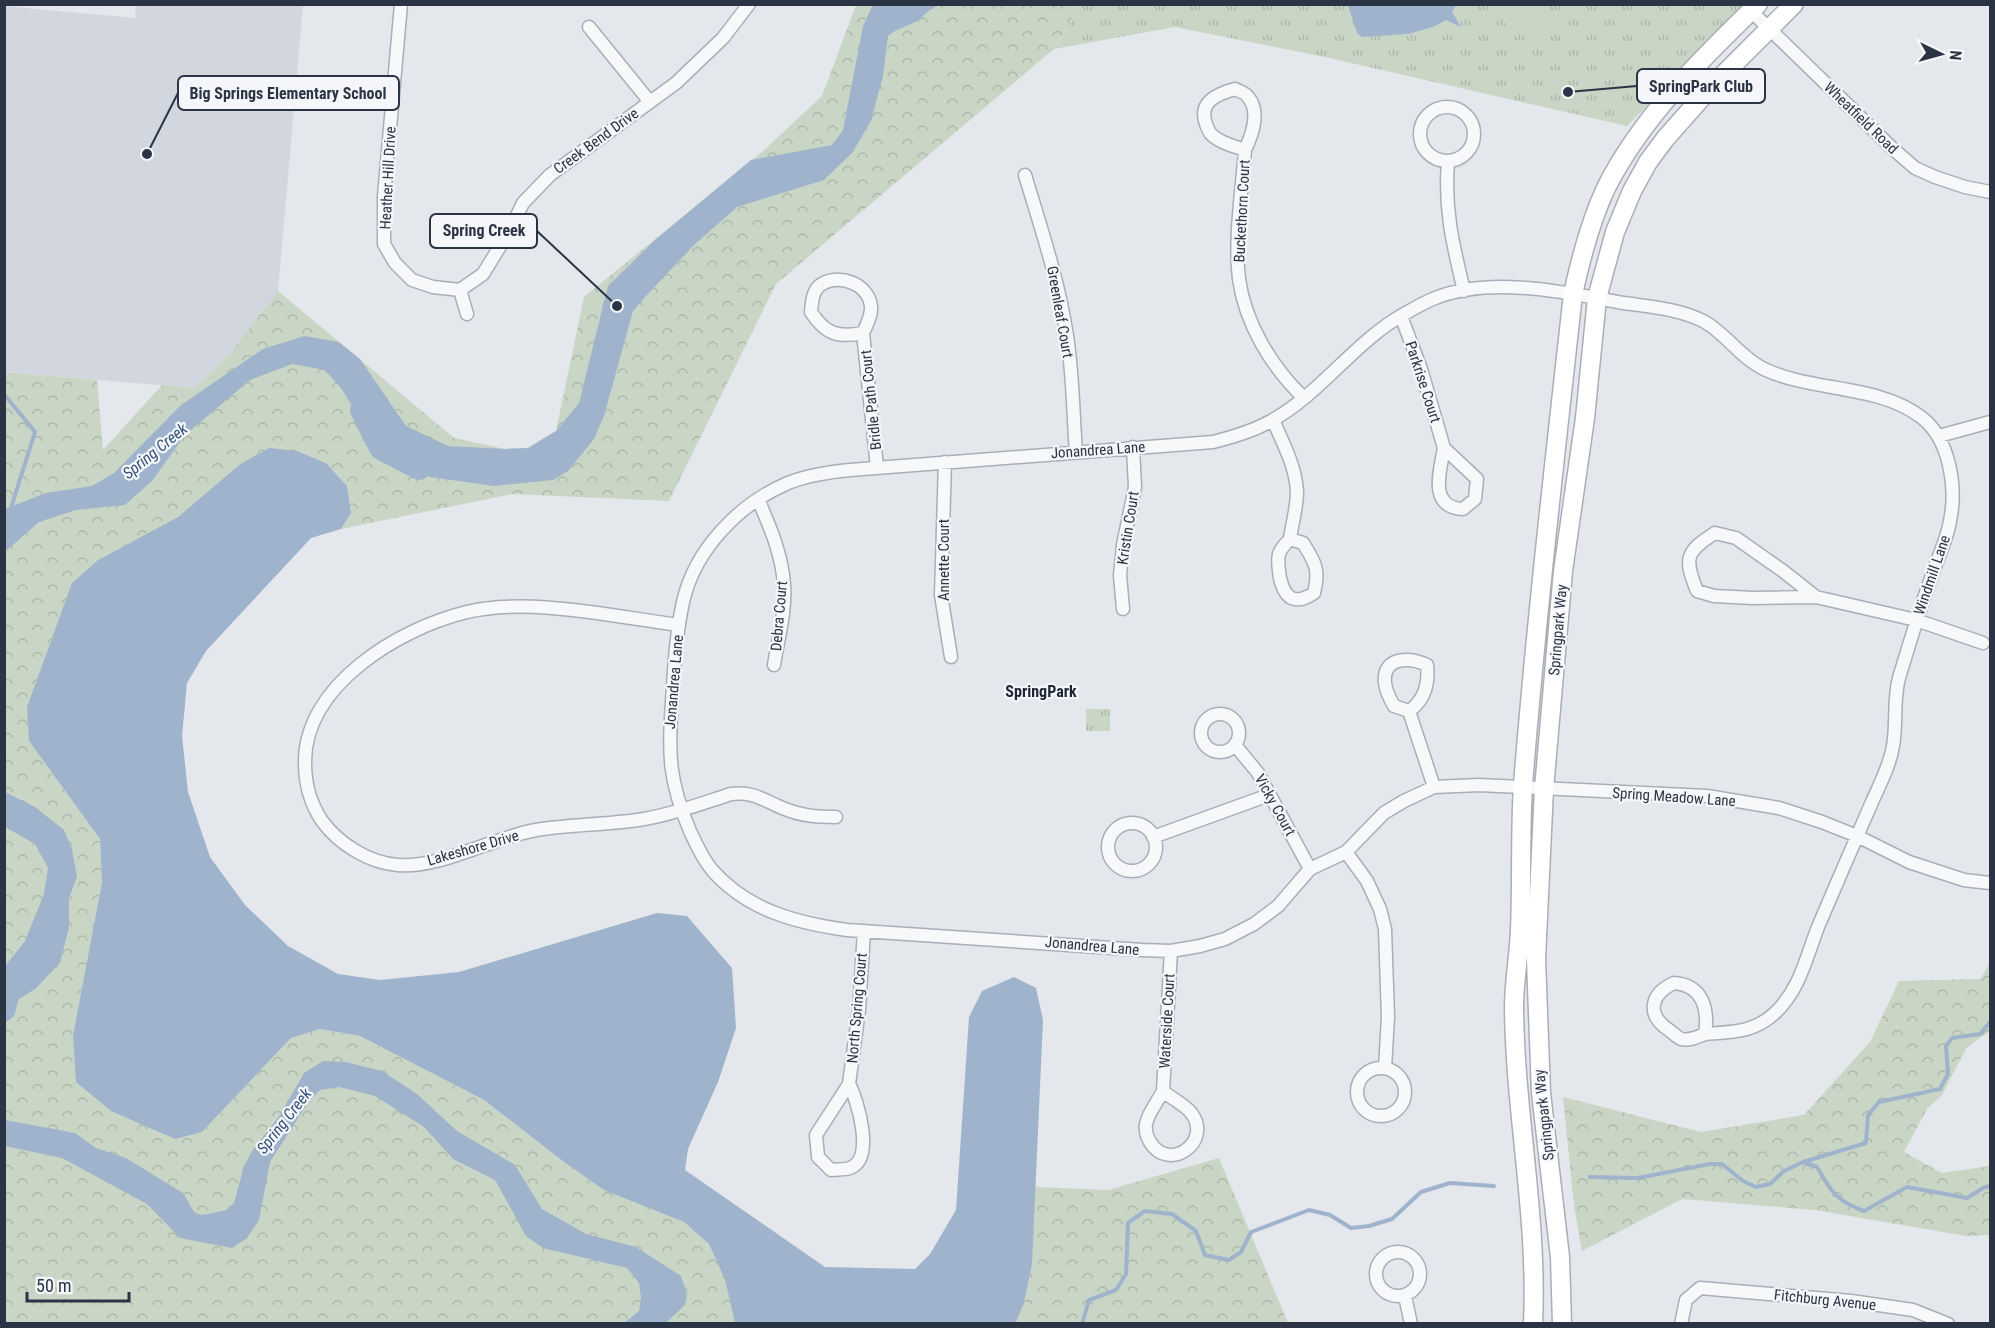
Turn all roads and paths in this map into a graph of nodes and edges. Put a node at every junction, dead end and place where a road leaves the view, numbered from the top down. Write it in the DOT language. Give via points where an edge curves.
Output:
graph roads {
  1 [pos="401,4"];
  2 [pos="749,4"];
  3 [pos="1794,4"];
  4 [pos="1754,8"];
  5 [pos="589,27"];
  6 [pos="1769,29"];
  7 [pos="650,102"];
  8 [pos="1245,150"];
  9 [pos="1448,162"];
  10 [pos="1025,176"];
  11 [pos="1990,192"];
  12 [pos="460,290"];
  13 [pos="1464,291"];
  14 [pos="1573,294"];
  15 [pos="1597,298"];
  16 [pos="467,314"];
  17 [pos="1401,316"];
  18 [pos="863,333"];
  19 [pos="1304,398"];
  20 [pos="1273,420"];
  21 [pos="1990,422"];
  22 [pos="1939,436"];
  23 [pos="1133,447"];
  24 [pos="1444,448"];
  25 [pos="1076,452"];
  26 [pos="945,462"];
  27 [pos="878,467"];
  28 [pos="758,500"];
  29 [pos="1290,539"];
  30 [pos="1816,597"];
  31 [pos="1123,609"];
  32 [pos="1916,620"];
  33 [pos="680,625"];
  34 [pos="1988,646"];
  35 [pos="951,657"];
  36 [pos="774,665"];
  37 [pos="1409,711"];
  38 [pos="1235,745"];
  39 [pos="1434,787"];
  40 [pos="1523,787"];
  41 [pos="1544,789"];
  42 [pos="1269,795"];
  43 [pos="681,810"];
  44 [pos="836,817"];
  45 [pos="1857,836"];
  46 [pos="1154,837"];
  47 [pos="1346,852"];
  48 [pos="1310,869"];
  49 [pos="1990,883"];
  50 [pos="864,931"];
  51 [pos="1171,951"];
  52 [pos="1705,1034"];
  53 [pos="1385,1068"];
  54 [pos="849,1084"];
  55 [pos="1163,1091"];
  56 [pos="1405,1296"];
  57 [pos="1411,1323"];
  58 [pos="1533,1323"];
  59 [pos="1562,1323"];
  60 [pos="1681,1323"];
  61 [pos="1948,1323"];
  1 -- 12 [label="street, Heather Hill Drive" via="384,196 384,244 412,280"];
  2 -- 7 [label="street, Creek Bend Drive" via="720,40 676,83"];
  3 -- 6 [label="street, Springpark Way"];
  4 -- 6 [label="street, Wheatfield Road"];
  4 -- 14 [label="street, Springpark Way" via="1665,102 1624,156 1591,224"];
  5 -- 7 [label="street"];
  6 -- 11 [label="street, Wheatfield Road" via="1915,168"];
  6 -- 15 [label="street, Springpark Way" via="1710,88 1648,162 1615,232"];
  7 -- 12 [label="street, Creek Bend Drive" via="543,182 523,203 483,274"];
  8 -- 8 [label="street, Buckethorn Court" via="1255,123 1248,96 1235,89 1218,94 1204,109 1209,132 1222,142"];
  8 -- 19 [label="street, Buckethorn Court" via="1239,279 1259,339 1284,377"];
  9 -- 9 [label="street" via="1435,159 1420,138 1429,114 1440,108 1454,108 1473,124 1470,150 1460,159"];
  9 -- 13 [label="street" via="1446,204"];
  10 -- 25 [label="street, Greenleaf Court" via="1064,315"];
  12 -- 16 [label="street"];
  13 -- 14 [label="street, Jonandrea Lane" via="1502,287"];
  13 -- 17 [label="street, Jonandrea Lane" via="1438,297"];
  14 -- 15 [label="street, Windmill Lane"];
  14 -- 40 [label="street, Springpark Way"];
  15 -- 22 [label="street, Windmill Lane" via="1672,311 1705,322 1761,368 1898,404 1922,417"];
  15 -- 41 [label="street, Springpark Way" via="1563,571"];
  17 -- 19 [label="street, Jonandrea Lane"];
  17 -- 24 [label="street, Parkrise Court"];
  18 -- 18 [label="street, Bridle Path Court" via="871,307 868,295 847,280 820,286 810,312 818,324 845,337"];
  18 -- 27 [label="street, Bridle Path Court"];
  19 -- 20 [label="street, Jonandrea Lane"];
  20 -- 23 [label="street, Jonandrea Lane" via="1252,431 1213,442"];
  20 -- 29 [label="street" via="1287,450 1297,492"];
  21 -- 22 [label="street"];
  22 -- 32 [label="street, Windmill Lane" via="1948,460 1950,521"];
  23 -- 25 [label="street, Jonandrea Lane"];
  23 -- 31 [label="street, Kristin Court" via="1135,487 1120,575"];
  24 -- 24 [label="street, Parkrise Court" via="1477,479 1475,499 1463,509 1453,508 1440,496"];
  25 -- 26 [label="street, Jonandrea Lane"];
  26 -- 27 [label="street, Jonandrea Lane"];
  26 -- 35 [label="street, Annette Court" via="941,595"];
  27 -- 28 [label="street, Jonandrea Lane" via="806,477"];
  28 -- 33 [label="street, Jonandrea Lane" via="732,520 702,557 683,601"];
  28 -- 36 [label="street, Debra Court" via="781,558 784,587"];
  29 -- 29 [label="street" via="1278,556 1281,584 1284,593 1303,600 1314,593 1317,566 1303,543"];
  30 -- 30 [label="street" via="1736,538 1715,534 1695,546 1689,559 1697,591 1753,598"];
  30 -- 32 [label="street"];
  32 -- 34 [label="street"];
  32 -- 45 [label="street, Windmill Lane" via="1896,687 1893,745"];
  33 -- 43 [label="street, Jonandrea Lane" via="669,738 674,790"];
  33 -- 43 [label="street, Lakeshore Drive" via="516,606 451,616 395,640 354,669 313,721 305,757 308,790 328,830 369,857 398,865 430,862 535,830 629,822"];
  37 -- 37 [label="street" via="1394,706 1384,681 1388,668 1396,660 1406,658 1427,665 1429,680 1417,706"];
  37 -- 39 [label="street"];
  38 -- 42 [label="street, Vicky Court" via="1258,773"];
  39 -- 40 [label="street, Jonandrea Lane"];
  39 -- 47 [label="street, Jonandrea Lane" via="1384,813"];
  40 -- 41 [label="street, Spring Meadow Lane"];
  40 -- 58 [label="street, Springpark Way" via="1514,1007 1518,1104 1532,1228"];
  41 -- 45 [label="street, Spring Meadow Lane" via="1707,796 1779,808"];
  41 -- 59 [label="street, Springpark Way" via="1536,959 1538,1033 1544,1135 1560,1257"];
  42 -- 46 [label="street"];
  42 -- 48 [label="street, Vicky Court"];
  43 -- 44 [label="street, Lakeshore Drive" via="742,793 807,816"];
  43 -- 50 [label="street, Jonandrea Lane" via="712,869 745,898 788,919"];
  45 -- 49 [label="street, Spring Meadow Lane" via="1909,862 1964,880"];
  45 -- 52 [label="street, Windmill Lane" via="1817,929 1807,963 1787,998 1775,1013 1742,1032"];
  47 -- 48 [label="street, Jonandrea Lane"];
  47 -- 53 [label="street" via="1366,881 1385,929"];
  48 -- 51 [label="street, Jonandrea Lane" via="1278,906 1254,924 1225,939"];
  50 -- 51 [label="street, Jonandrea Lane"];
  50 -- 54 [label="street, North Spring Court"];
  51 -- 55 [label="street, Waterside Court"];
  52 -- 52 [label="street, Windmill Lane" via="1707,1019 1697,992 1680,983 1662,988 1654,999 1654,1012 1660,1024 1682,1039"];
  53 -- 53 [label="street" via="1364,1074 1356,1094 1367,1113 1377,1117 1398,1110 1406,1090 1395,1072"];
  54 -- 54 [label="street, North Spring Court" via="816,1135 818,1157 831,1170 851,1168 863,1151 862,1131"];
  55 -- 55 [label="street, Waterside Court" via="1146,1124 1147,1137 1154,1148 1177,1155 1189,1149 1196,1138 1197,1125 1192,1113"];
  56 -- 57 [label="street"];
  60 -- 61 [label="street, Fitchburg Avenue" via="1686,1300 1700,1288 1851,1301 1913,1310"];
}
